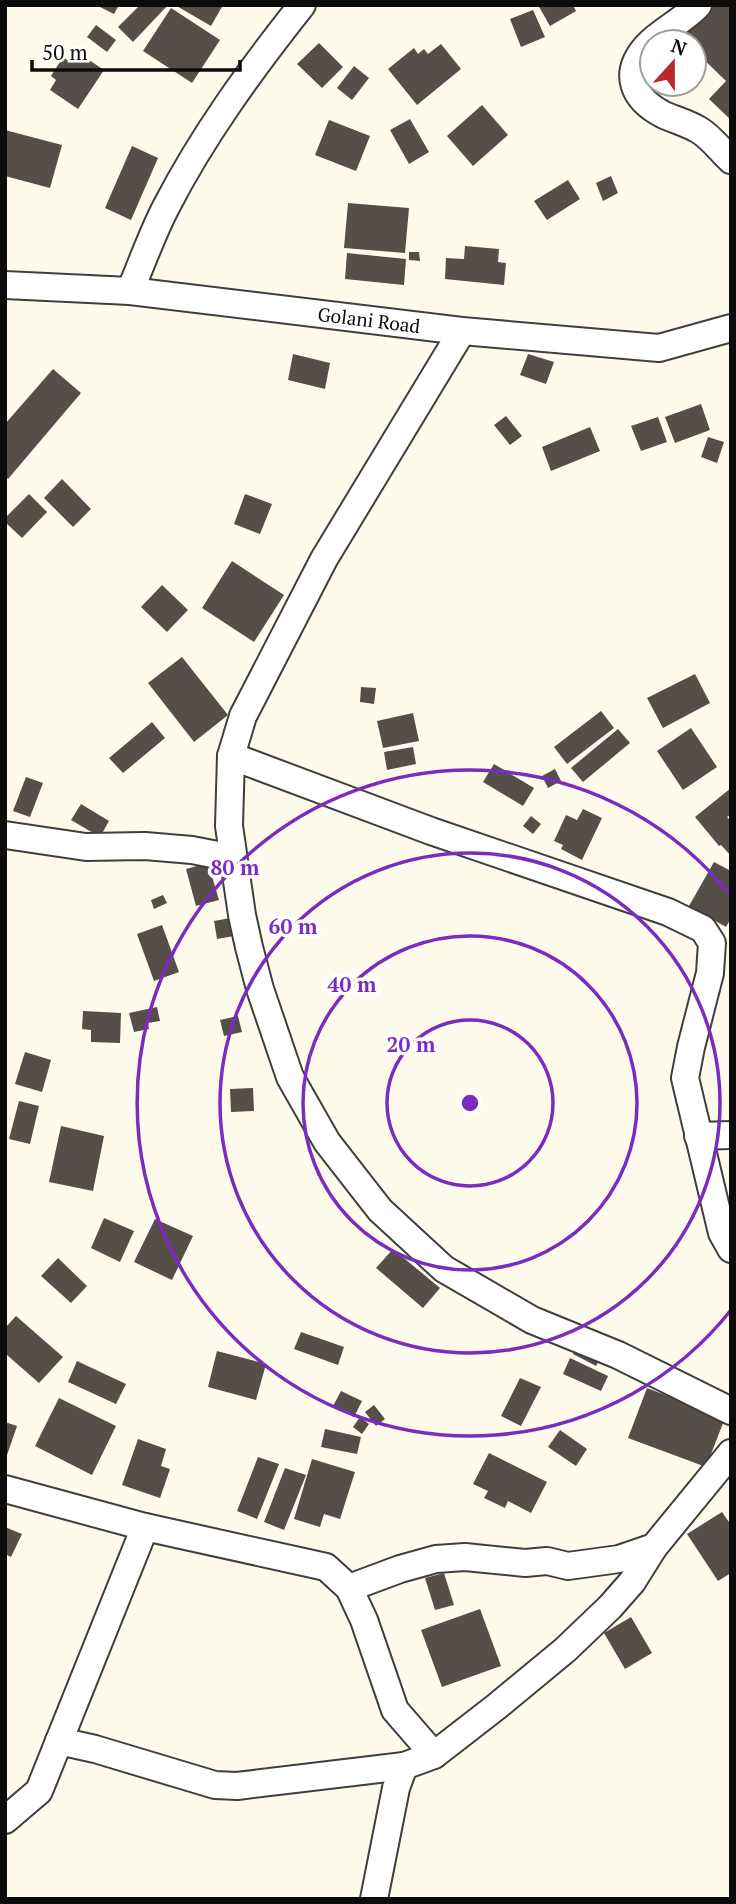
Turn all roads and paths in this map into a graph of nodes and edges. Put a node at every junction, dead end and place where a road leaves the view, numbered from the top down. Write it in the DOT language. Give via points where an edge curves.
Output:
graph roads {
  1 [pos="302,5"];
  2 [pos="698,5"];
  3 [pos="731,160"];
  4 [pos="5,285"];
  5 [pos="130,292"];
  6 [pos="731,328"];
  7 [pos="462,331"];
  8 [pos="231,756"];
  9 [pos="5,835"];
  10 [pos="233,858"];
  11 [pos="731,1135"];
  12 [pos="698,1136"];
  13 [pos="731,1249"];
  14 [pos="731,1410"];
  15 [pos="731,1452"];
  16 [pos="5,1489"];
  17 [pos="145,1527"];
  18 [pos="654,1548"];
  19 [pos="349,1588"];
  20 [pos="59,1741"];
  21 [pos="433,1755"];
  22 [pos="404,1766"];
  23 [pos="5,1820"];
  24 [pos="374,1899"];
  1 -- 5 [label="street" via="201,144 165,208"];
  2 -- 3 [label="street" via="636,59 633,84 661,113 700,131"];
  4 -- 5 [label="street, Golani Road"];
  5 -- 7 [label="street, Golani Road"];
  6 -- 7 [label="street, Golani Road" via="659,348"];
  7 -- 8 [label="street" via="324,559 243,716"];
  8 -- 10 [label="street"];
  8 -- 12 [label="street" via="668,912 703,929 712,943 710,973 685,1078"];
  9 -- 10 [label="street" via="86,847 192,850"];
  10 -- 14 [label="street" via="260,989 290,1077 327,1142 380,1210 444,1269 532,1320 618,1355"];
  11 -- 12 [label="street"];
  12 -- 13 [label="street" via="722,1233"];
  15 -- 18 [label="street"];
  16 -- 17 [label="street"];
  17 -- 19 [label="street" via="326,1567"];
  17 -- 20 [label="street"];
  18 -- 19 [label="street" via="619,1559 568,1566 547,1561 436,1559"];
  18 -- 21 [label="street" via="632,1582 565,1650"];
  19 -- 21 [label="street" via="395,1710"];
  20 -- 22 [label="street" via="215,1785"];
  20 -- 23 [label="street" via="39,1791"];
  21 -- 22 [label="street"];
  22 -- 24 [label="street"];
}
